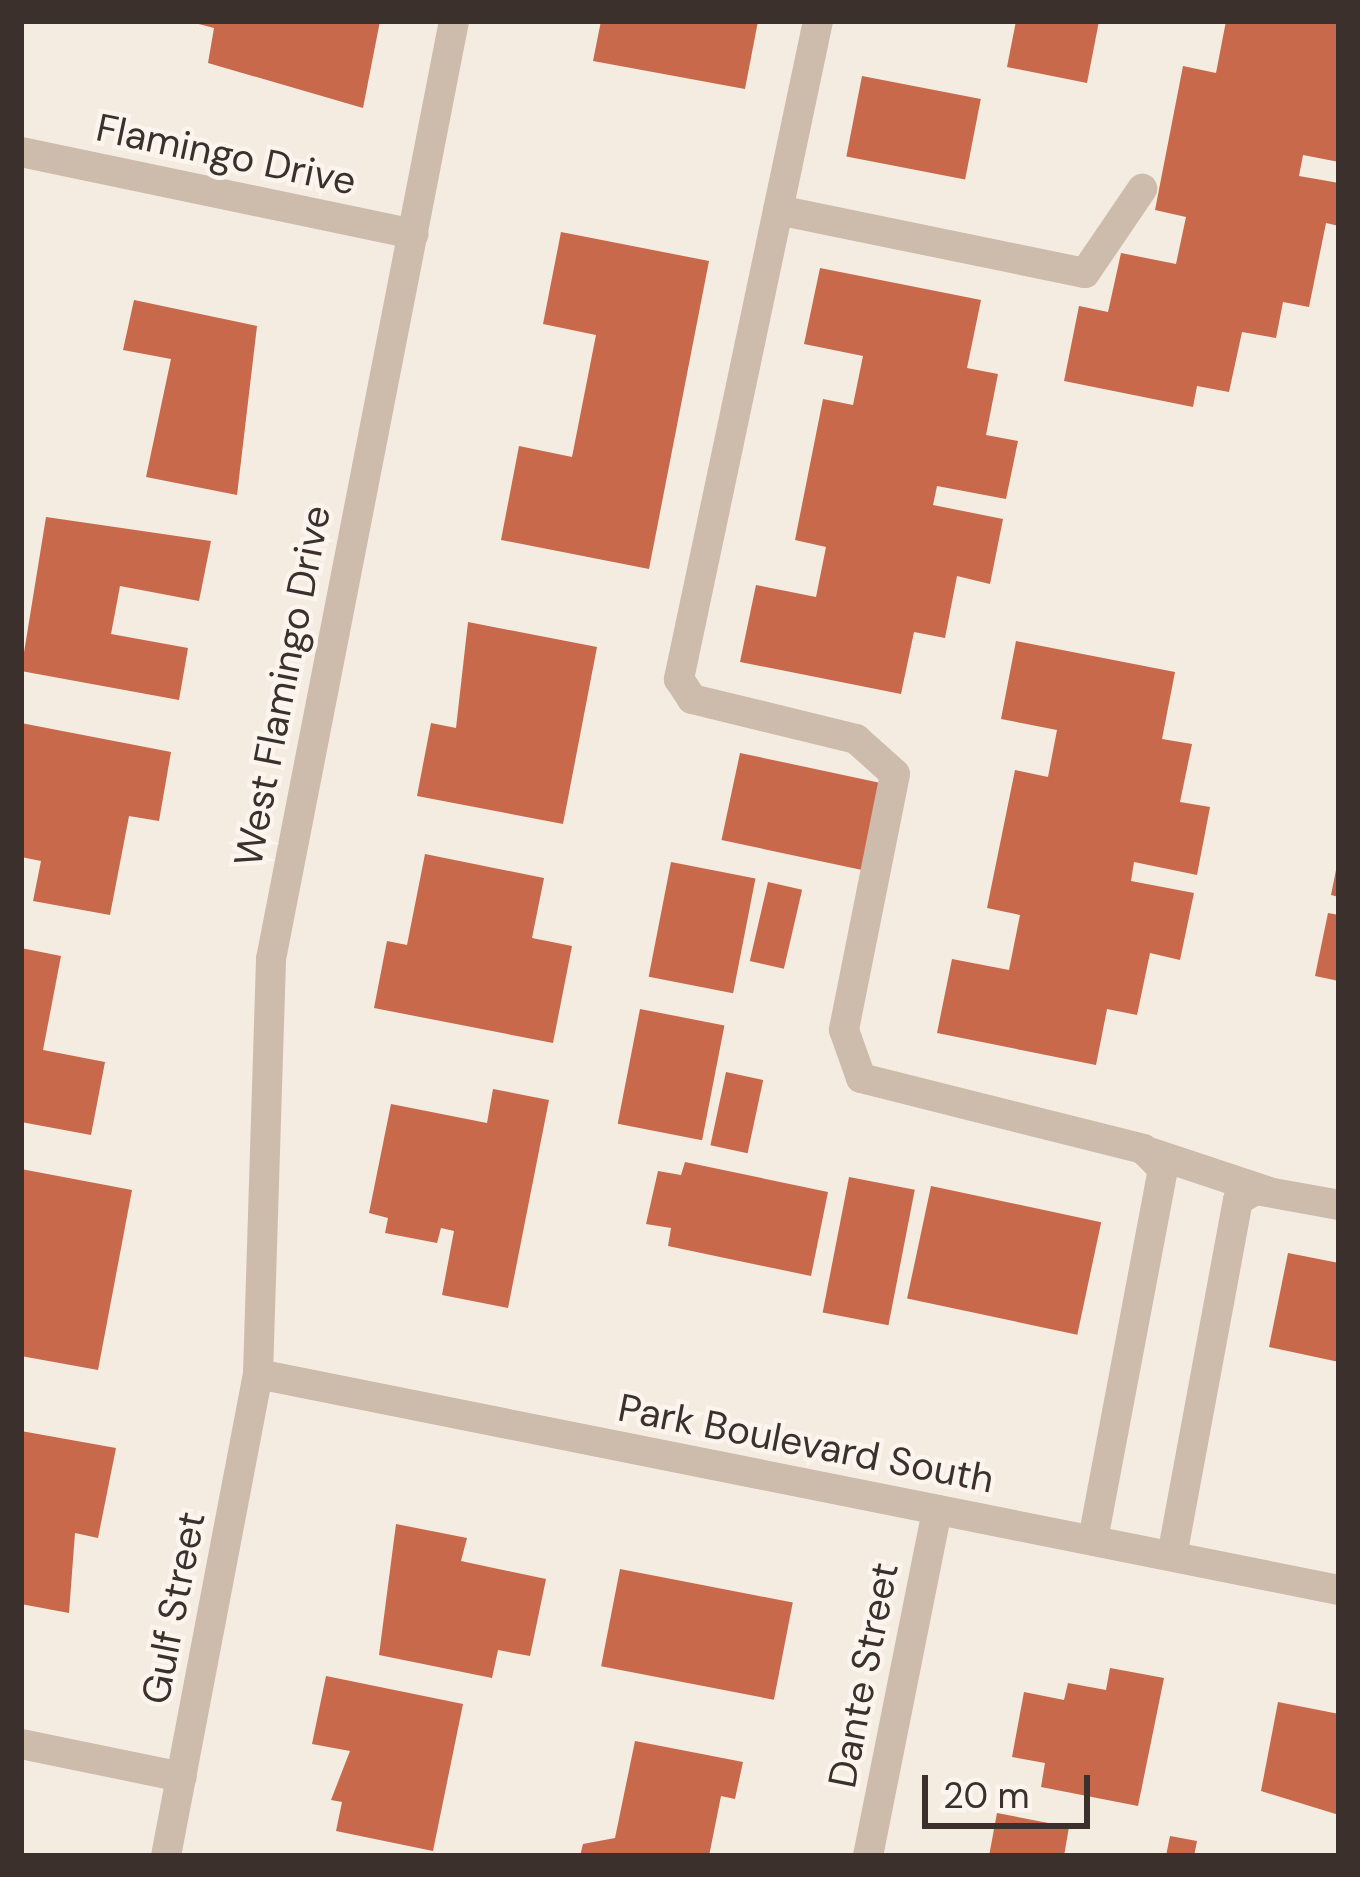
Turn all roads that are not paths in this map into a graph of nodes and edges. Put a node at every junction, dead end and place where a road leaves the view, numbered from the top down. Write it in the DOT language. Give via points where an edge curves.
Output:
graph roads {
  1 [pos="454,21"];
  2 [pos="818,21"];
  3 [pos="21,152"];
  4 [pos="1142,189"];
  5 [pos="778,210"];
  6 [pos="415,234"];
  7 [pos="1143,1149"];
  8 [pos="1269,1192"];
  9 [pos="1339,1205"];
  10 [pos="258,1374"];
  11 [pos="937,1510"];
  12 [pos="1093,1540"];
  13 [pos="1172,1556"];
  14 [pos="1339,1590"];
  15 [pos="21,1744"];
  16 [pos="182,1777"];
  17 [pos="166,1856"];
  18 [pos="868,1856"];
  1 -- 6 [label="street, West Flamingo Drive"];
  2 -- 5 [label="street"];
  3 -- 6 [label="street, Flamingo Drive"];
  4 -- 5 [label="street" via="1084,273"];
  5 -- 7 [label="street" via="679,679 692,699 856,739 895,774 844,1030 861,1078"];
  6 -- 10 [label="street, West Flamingo Drive" via="271,959"];
  7 -- 8 [label="street"];
  7 -- 12 [label="street" via="1163,1180"];
  8 -- 9 [label="street"];
  8 -- 13 [label="street" via="1242,1196 1234,1213"];
  10 -- 11 [label="street, Park Boulevard South"];
  10 -- 16 [label="street, Gulf Street"];
  11 -- 12 [label="street, Park Boulevard South"];
  11 -- 18 [label="street, Dante Street"];
  12 -- 13 [label="street, Park Boulevard South"];
  13 -- 14 [label="street, Park Boulevard South"];
  15 -- 16 [label="street"];
  16 -- 17 [label="street, Gulf Street"];
}
